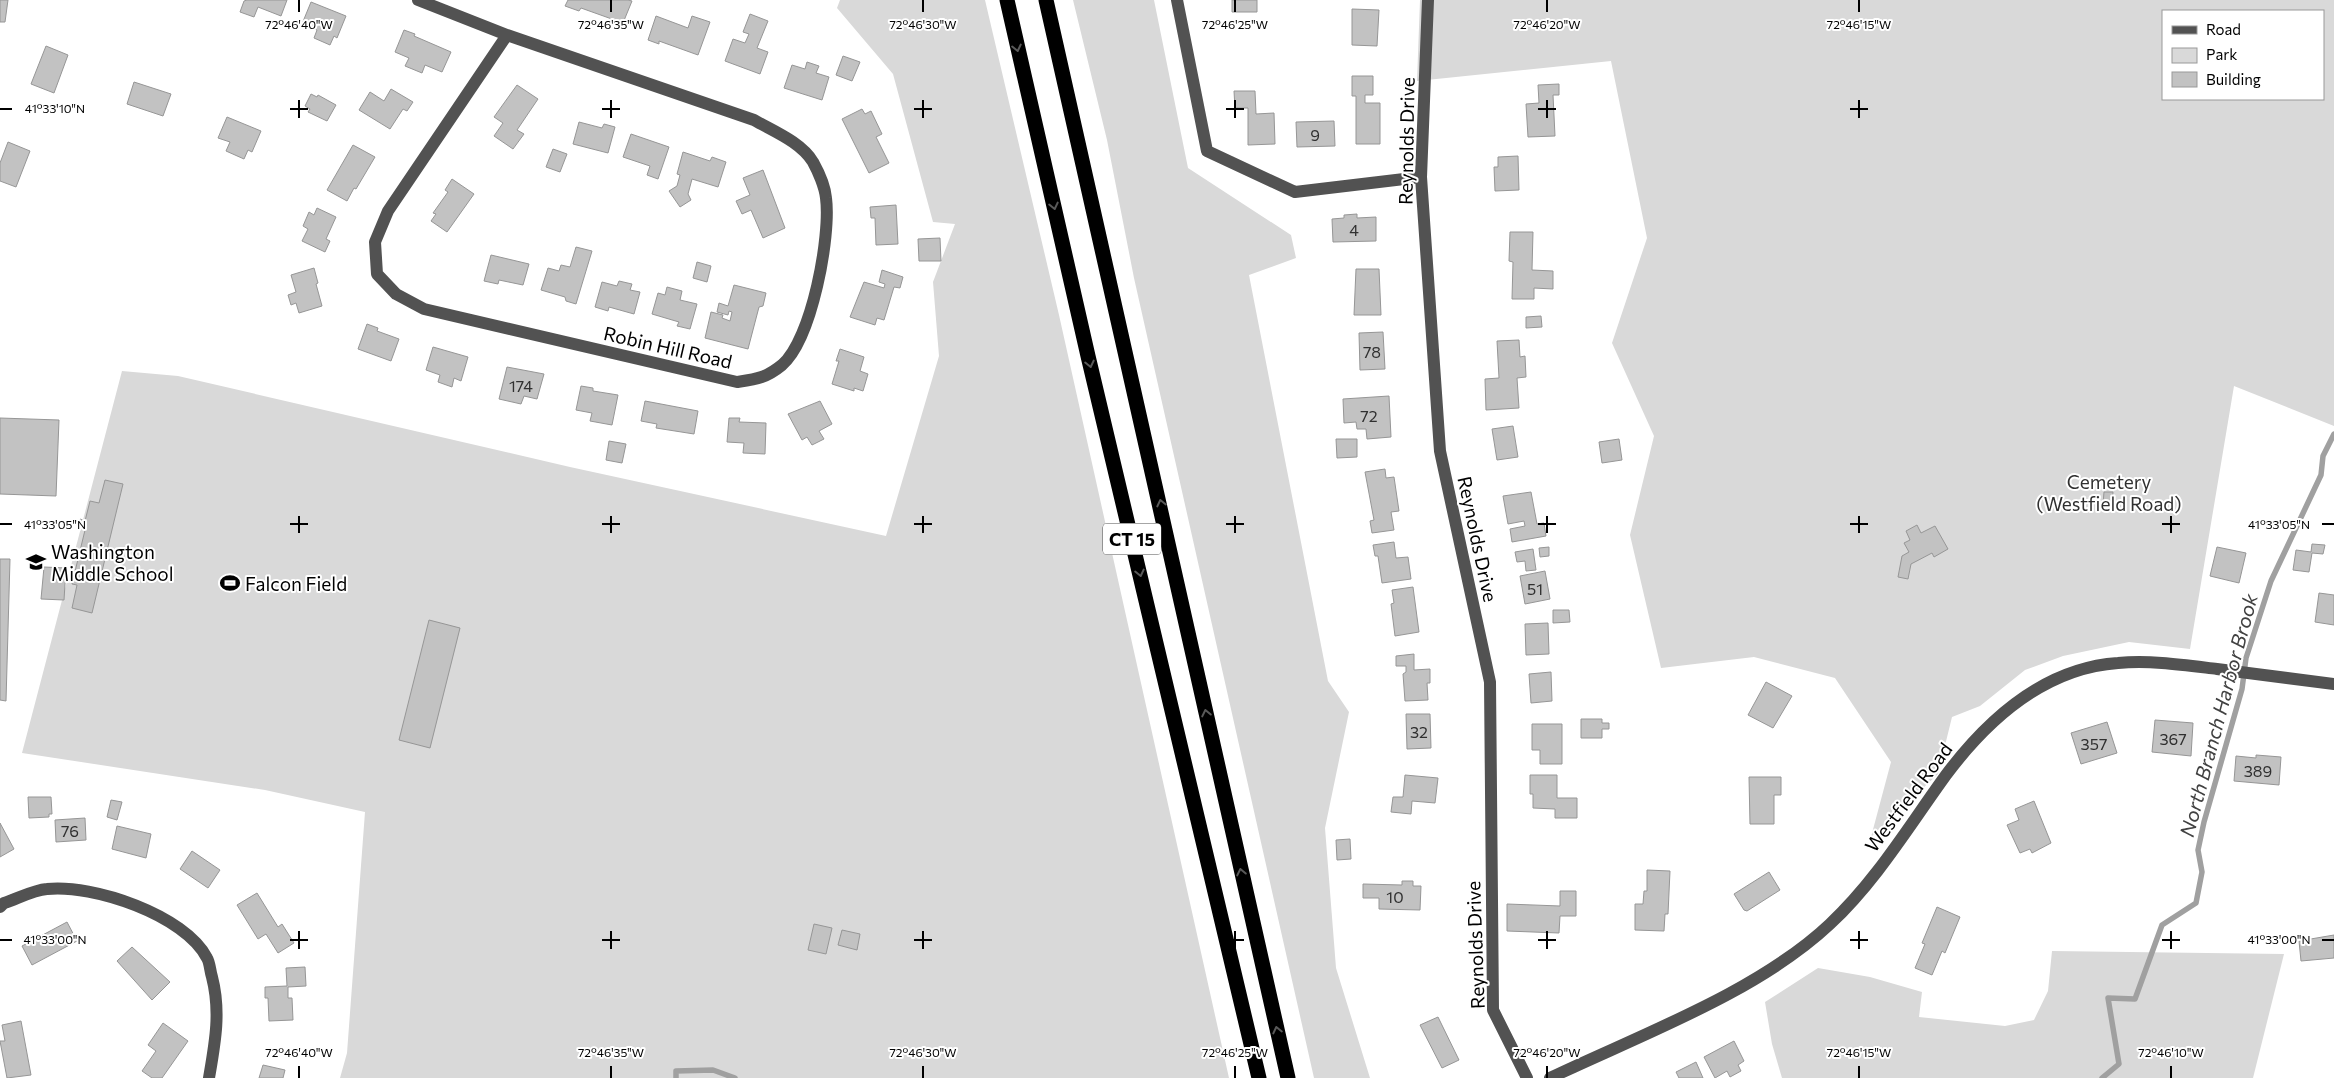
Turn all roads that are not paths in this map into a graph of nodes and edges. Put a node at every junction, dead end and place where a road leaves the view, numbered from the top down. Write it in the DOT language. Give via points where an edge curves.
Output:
graph roads {
  1 [pos="418,0"];
  2 [pos="1007,0"];
  3 [pos="1046,0"];
  4 [pos="1177,0"];
  5 [pos="1428,0"];
  6 [pos="507,35"];
  7 [pos="1421,177"];
  8 [pos="2334,684"];
  9 [pos="0,907"];
  10 [pos="210,1078"];
  11 [pos="1259,1078"];
  12 [pos="1288,1078"];
  13 [pos="1527,1078"];
  14 [pos="1550,1078"];
  1 -- 6 [label="street, Robin Hill Road"];
  2 -- 11 [label="highway, CT 15, one-way"];
  12 -- 3 [label="highway, CT 15, one-way"];
  4 -- 7 [label="street" via="1207,151 1295,192"];
  5 -- 7 [label="street, Reynolds Drive"];
  6 -- 6 [label="street, Robin Hill Road" via="754,120 790,140 812,160 826,197 824,238 817,288 801,339 784,364 763,379 737,382 424,309 396,294 377,274 375,242 388,211"];
  7 -- 13 [label="street, Reynolds Drive" via="1440,451 1490,682 1493,1010"];
  8 -- 14 [label="street, Westfield Road" via="2164,663 2117,663 2075,672 2032,692 2007,709 1979,735 1866,884 1832,922 1804,946 1718,998"];
  9 -- 10 [label="street" via="46,889 90,891 146,909 182,929 207,958 217,999 216,1041"];
}
